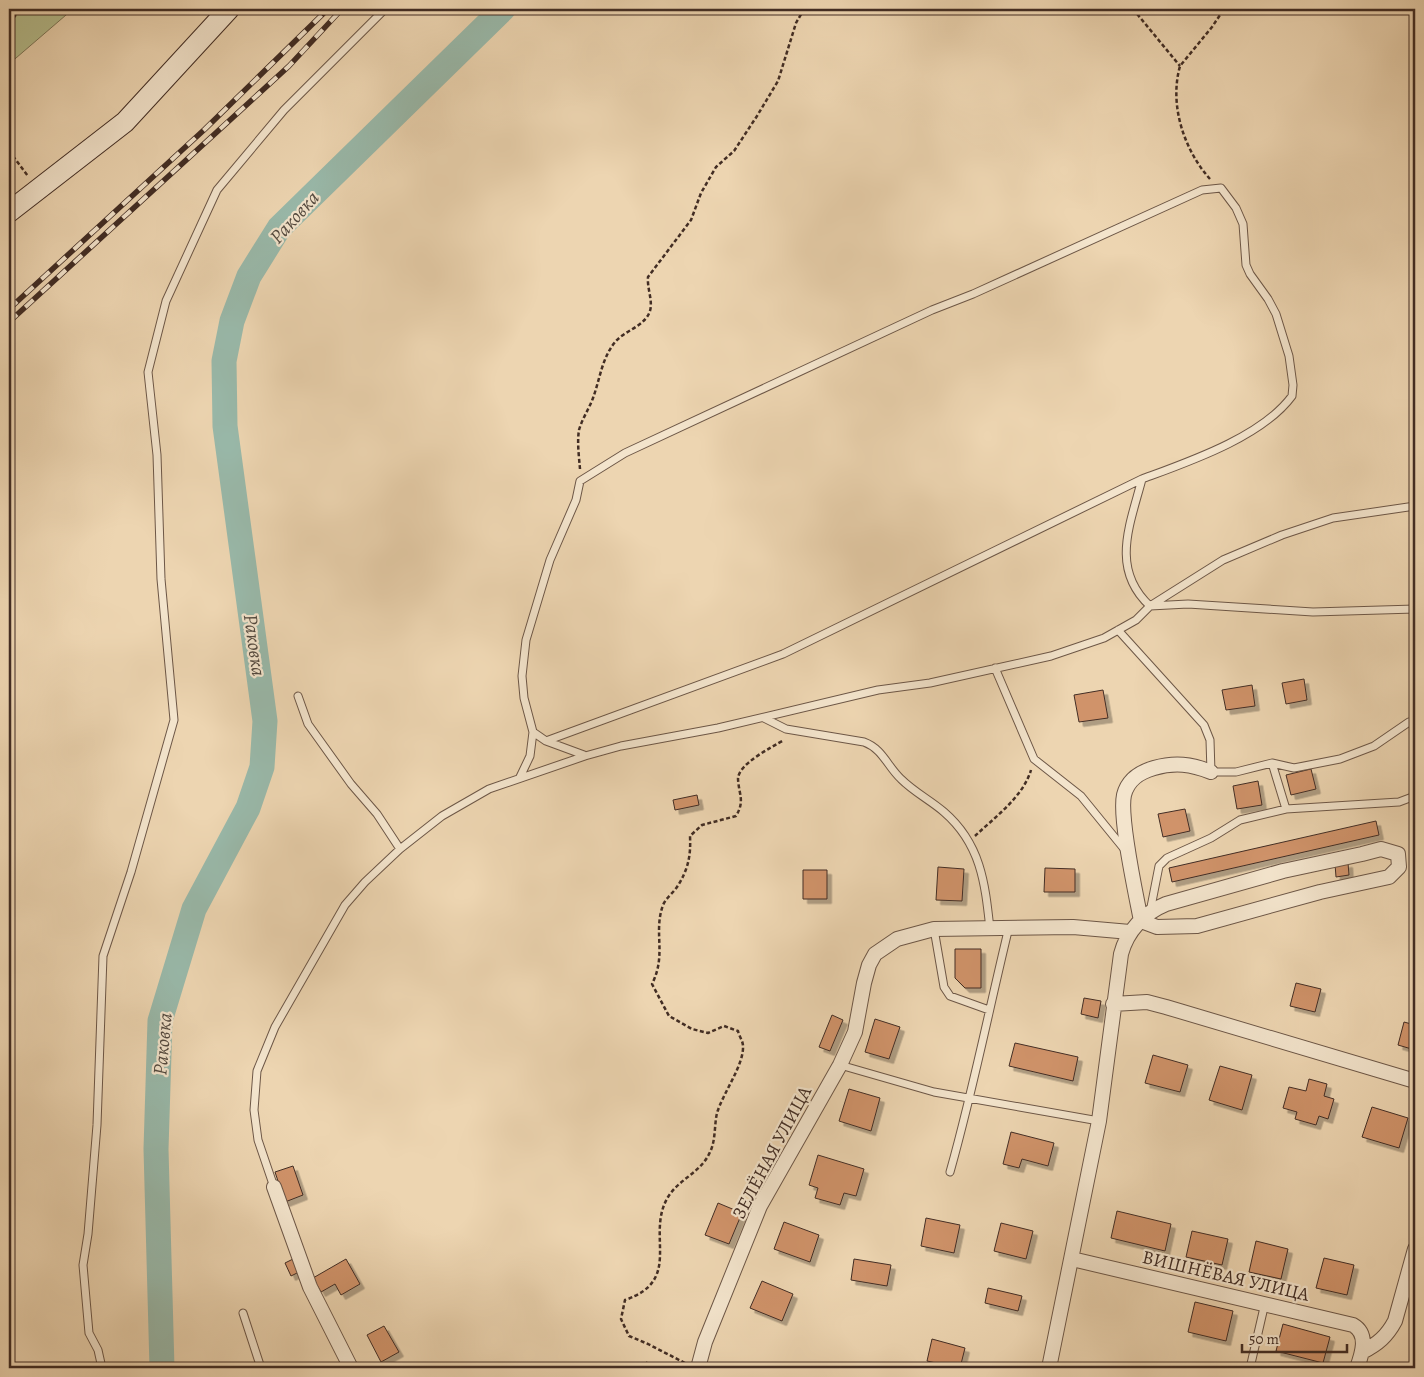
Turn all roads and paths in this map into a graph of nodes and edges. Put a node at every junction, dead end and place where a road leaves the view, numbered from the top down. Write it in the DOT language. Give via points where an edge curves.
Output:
graph roads {
  1 [pos="21,9"];
  2 [pos="229,9"];
  3 [pos="385,9"];
  4 [pos="804,9"];
  5 [pos="1133,9"];
  6 [pos="1224,9"];
  7 [pos="9,23"];
  8 [pos="1180,66"];
  9 [pos="9,151"];
  10 [pos="1221,188"];
  11 [pos="38,189"];
  12 [pos="9,212"];
  13 [pos="1142,479"];
  14 [pos="580,482"];
  15 [pos="1415,506"];
  16 [pos="1150,606"];
  17 [pos="1415,609"];
  18 [pos="1118,630"];
  19 [pos="995,668"];
  20 [pos="298,696"];
  21 [pos="764,718"];
  22 [pos="1409,722"];
  23 [pos="533,732"];
  24 [pos="787,738"];
  25 [pos="546,741"];
  26 [pos="585,756"];
  27 [pos="1034,759"];
  28 [pos="1272,763"];
  29 [pos="1210,772"];
  30 [pos="520,777"];
  31 [pos="1415,796"];
  32 [pos="1286,809"];
  33 [pos="970,841"];
  34 [pos="400,849"];
  35 [pos="1130,856"];
  36 [pos="1145,917"];
  37 [pos="1009,928"];
  38 [pos="934,929"];
  39 [pos="990,930"];
  40 [pos="1130,932"];
  41 [pos="1113,1004"];
  42 [pos="989,1010"];
  43 [pos="840,1065"];
  44 [pos="1415,1081"];
  45 [pos="971,1097"];
  46 [pos="1099,1121"];
  47 [pos="950,1172"];
  48 [pos="274,1186"];
  49 [pos="1415,1249"];
  50 [pos="1072,1259"];
  51 [pos="1265,1303"];
  52 [pos="243,1313"];
  53 [pos="1363,1345"];
  54 [pos="692,1366"];
  55 [pos="102,1368"];
  56 [pos="261,1368"];
  57 [pos="351,1368"];
  58 [pos="1049,1368"];
  59 [pos="1250,1368"];
  60 [pos="1357,1368"];
  1 -- 7 [label="path"];
  2 -- 11 [label="main road" via="125,122"];
  3 -- 55 [label="lane" via="284,110 216,190 166,301 148,372 158,455 162,579 174,720 131,872 103,956 97,1126 83,1265 90,1333"];
  4 -- 14 [label="path" via="796,23 778,81 734,151 716,167 691,220 648,277 650,312 642,324 616,341 604,362 579,430"];
  5 -- 8 [label="path"];
  6 -- 8 [label="path"];
  8 -- 10 [label="path" via="1177,92 1182,131 1198,163"];
  9 -- 11 [label="path"];
  10 -- 13 [label="lane" via="1243,224 1248,270 1276,314 1289,356 1292,396 1267,421 1232,441 1200,458"];
  10 -- 14 [label="lane" via="1202,190 932,310 626,453"];
  11 -- 12 [label="main road"];
  13 -- 16 [label="lane" via="1126,554 1133,586"];
  13 -- 25 [label="lane" via="783,654"];
  14 -- 23 [label="lane" via="576,500 550,560 526,640 522,676"];
  15 -- 16 [label="lane" via="1333,518 1282,535 1223,560"];
  16 -- 17 [label="lane" via="1188,604 1314,612"];
  16 -- 18 [label="lane" via="1136,620"];
  18 -- 19 [label="lane" via="1051,656"];
  18 -- 29 [label="lane" via="1204,725 1210,740"];
  19 -- 21 [label="lane" via="930,683 878,690"];
  19 -- 27 [label="lane"];
  20 -- 34 [label="lane" via="308,724"];
  21 -- 26 [label="lane"];
  21 -- 33 [label="lane" via="786,729 874,746 900,778 944,812"];
  22 -- 28 [label="lane" via="1374,746 1340,759 1294,768"];
  23 -- 25 [label="lane"];
  23 -- 30 [label="lane" via="530,756"];
  24 -- 54 [label="path" via="744,766 738,776 742,806 736,816 702,825 690,836 690,862 664,904 659,924 659,970 652,984 668,1016 692,1029 708,1033 724,1026 738,1032 743,1045 739,1064 717,1114 710,1152 699,1169 683,1180 668,1198 660,1224 661,1264 642,1294 625,1300 621,1319 629,1336"];
  25 -- 26 [label="lane"];
  26 -- 30 [label="lane"];
  27 -- 33 [label="path" via="1023,787"];
  27 -- 35 [label="lane" via="1082,796"];
  28 -- 29 [label="lane" via="1236,772"];
  28 -- 32 [label="lane"];
  29 -- 35 [label="street" via="1193,765 1178,764 1136,776 1123,803"];
  30 -- 34 [label="lane" via="490,789 442,816"];
  31 -- 32 [label="lane" via="1399,802"];
  32 -- 36 [label="lane" via="1240,820 1211,838 1167,858 1159,866"];
  33 -- 39 [label="lane" via="985,884"];
  34 -- 48 [label="lane" via="345,905 275,1027 262,1056 254,1088 254,1110 258,1140"];
  35 -- 36 [label="street"];
  36 -- 36 [label="street" via="1166,904 1283,871 1381,849 1398,854 1400,861 1399,867 1389,877 1211,922 1148,926"];
  36 -- 40 [label="street"];
  37 -- 39 [label="street"];
  37 -- 40 [label="street" via="1073,927"];
  37 -- 42 [label="lane"];
  38 -- 39 [label="street"];
  38 -- 42 [label="lane" via="944,987 957,1000"];
  38 -- 43 [label="street, ЗЕЛЁНАЯ УЛИЦА" via="898,939 875,954 864,983 855,1032"];
  40 -- 41 [label="street" via="1121,954"];
  41 -- 44 [label="street" via="1147,1002 1166,1006"];
  41 -- 46 [label="street"];
  42 -- 45 [label="lane"];
  43 -- 45 [label="lane" via="934,1092"];
  43 -- 54 [label="street, ЗЕЛЁНАЯ УЛИЦА" via="760,1206 705,1342"];
  45 -- 46 [label="lane"];
  45 -- 47 [label="lane"];
  46 -- 50 [label="street"];
  48 -- 57 [label="street" via="310,1287"];
  49 -- 53 [label="street" via="1390,1331 1374,1346"];
  50 -- 51 [label="street, ВИШНЁВАЯ УЛИЦА"];
  50 -- 58 [label="street"];
  51 -- 53 [label="street, ВИШНЁВАЯ УЛИЦА" via="1353,1325 1358,1328"];
  51 -- 59 [label="lane"];
  52 -- 56 [label="lane"];
  53 -- 60 [label="street"];
}
